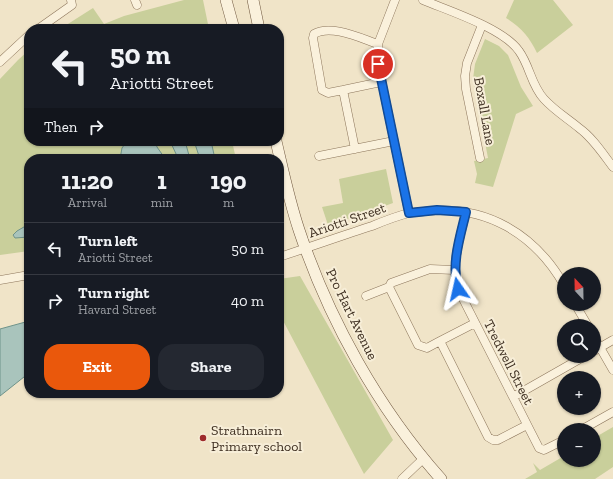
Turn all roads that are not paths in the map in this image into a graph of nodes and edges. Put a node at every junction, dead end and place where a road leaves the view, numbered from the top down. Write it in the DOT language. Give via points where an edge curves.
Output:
graph roads {
  1 [pos="71,0"];
  2 [pos="226,0"];
  3 [pos="253,0"];
  4 [pos="395,0"];
  5 [pos="423,0"];
  6 [pos="45,24"];
  7 [pos="233,24"];
  8 [pos="258,24"];
  9 [pos="482,25"];
  10 [pos="24,40"];
  11 [pos="378,44"];
  12 [pos="0,62"];
  13 [pos="381,82"];
  14 [pos="343,90"];
  15 [pos="394,141"];
  16 [pos="355,149"];
  17 [pos="319,156"];
  18 [pos="480,158"];
  19 [pos="613,167"];
  20 [pos="284,177"];
  21 [pos="466,212"];
  22 [pos="409,213"];
  23 [pos="306,248"];
  24 [pos="284,255"];
  25 [pos="454,270"];
  26 [pos="557,273"];
  27 [pos="24,276"];
  28 [pos="0,280"];
  29 [pos="389,287"];
  30 [pos="366,296"];
  31 [pos="475,323"];
  32 [pos="613,340"];
  33 [pos="440,341"];
  34 [pos="601,347"];
  35 [pos="601,354"];
  36 [pos="573,363"];
  37 [pos="613,370"];
  38 [pos="513,397"];
  39 [pos="613,412"];
  40 [pos="593,423"];
  41 [pos="527,425"];
  42 [pos="557,444"];
  43 [pos="423,459"];
  44 [pos="402,479"];
  45 [pos="442,479"];
  1 -- 6 [label="street" via="72,5"];
  2 -- 7 [label="street"];
  3 -- 8 [label="street"];
  4 -- 11 [label="street"];
  5 -- 9 [label="street"];
  9 -- 18 [label="street, Boxall Lane" via="467,63 465,76"];
  9 -- 19 [label="street" via="496,31 518,49 542,97 580,128"];
  10 -- 12 [label="street"];
  11 -- 13 [label="street"];
  11 -- 14 [label="street" via="335,30 314,34 322,90 328,93"];
  13 -- 14 [label="street"];
  13 -- 15 [label="street"];
  14 -- 16 [label="street"];
  15 -- 16 [label="street"];
  15 -- 22 [label="street"];
  16 -- 17 [label="street"];
  20 -- 23 [label="street, Pro Hart Avenue"];
  21 -- 22 [label="street, Ariotti Street" via="437,210"];
  21 -- 25 [label="street, Tredwell Street"];
  21 -- 26 [label="street, Ariotti Street" via="489,218 520,234 538,250"];
  22 -- 23 [label="street, Ariotti Street"];
  23 -- 24 [label="street, Ariotti Street"];
  23 -- 43 [label="street, Pro Hart Avenue" via="328,304 364,372 396,423"];
  25 -- 29 [label="street" via="430,269 391,283"];
  25 -- 31 [label="street, Tredwell Street" via="458,289"];
  27 -- 28 [label="street"];
  29 -- 30 [label="street"];
  29 -- 33 [label="street" via="418,345 427,348"];
  31 -- 33 [label="street"];
  31 -- 38 [label="street, Tredwell Street"];
  32 -- 34 [label="street"];
  33 -- 41 [label="street" via="488,437 498,440"];
  35 -- 37 [label="street"];
  36 -- 38 [label="street"];
  38 -- 41 [label="street, Tredwell Street"];
  39 -- 40 [label="street"];
  41 -- 42 [label="street, Tredwell Street" via="539,448 544,450"];
  43 -- 44 [label="street"];
  43 -- 45 [label="street, Pro Hart Avenue"];
}
